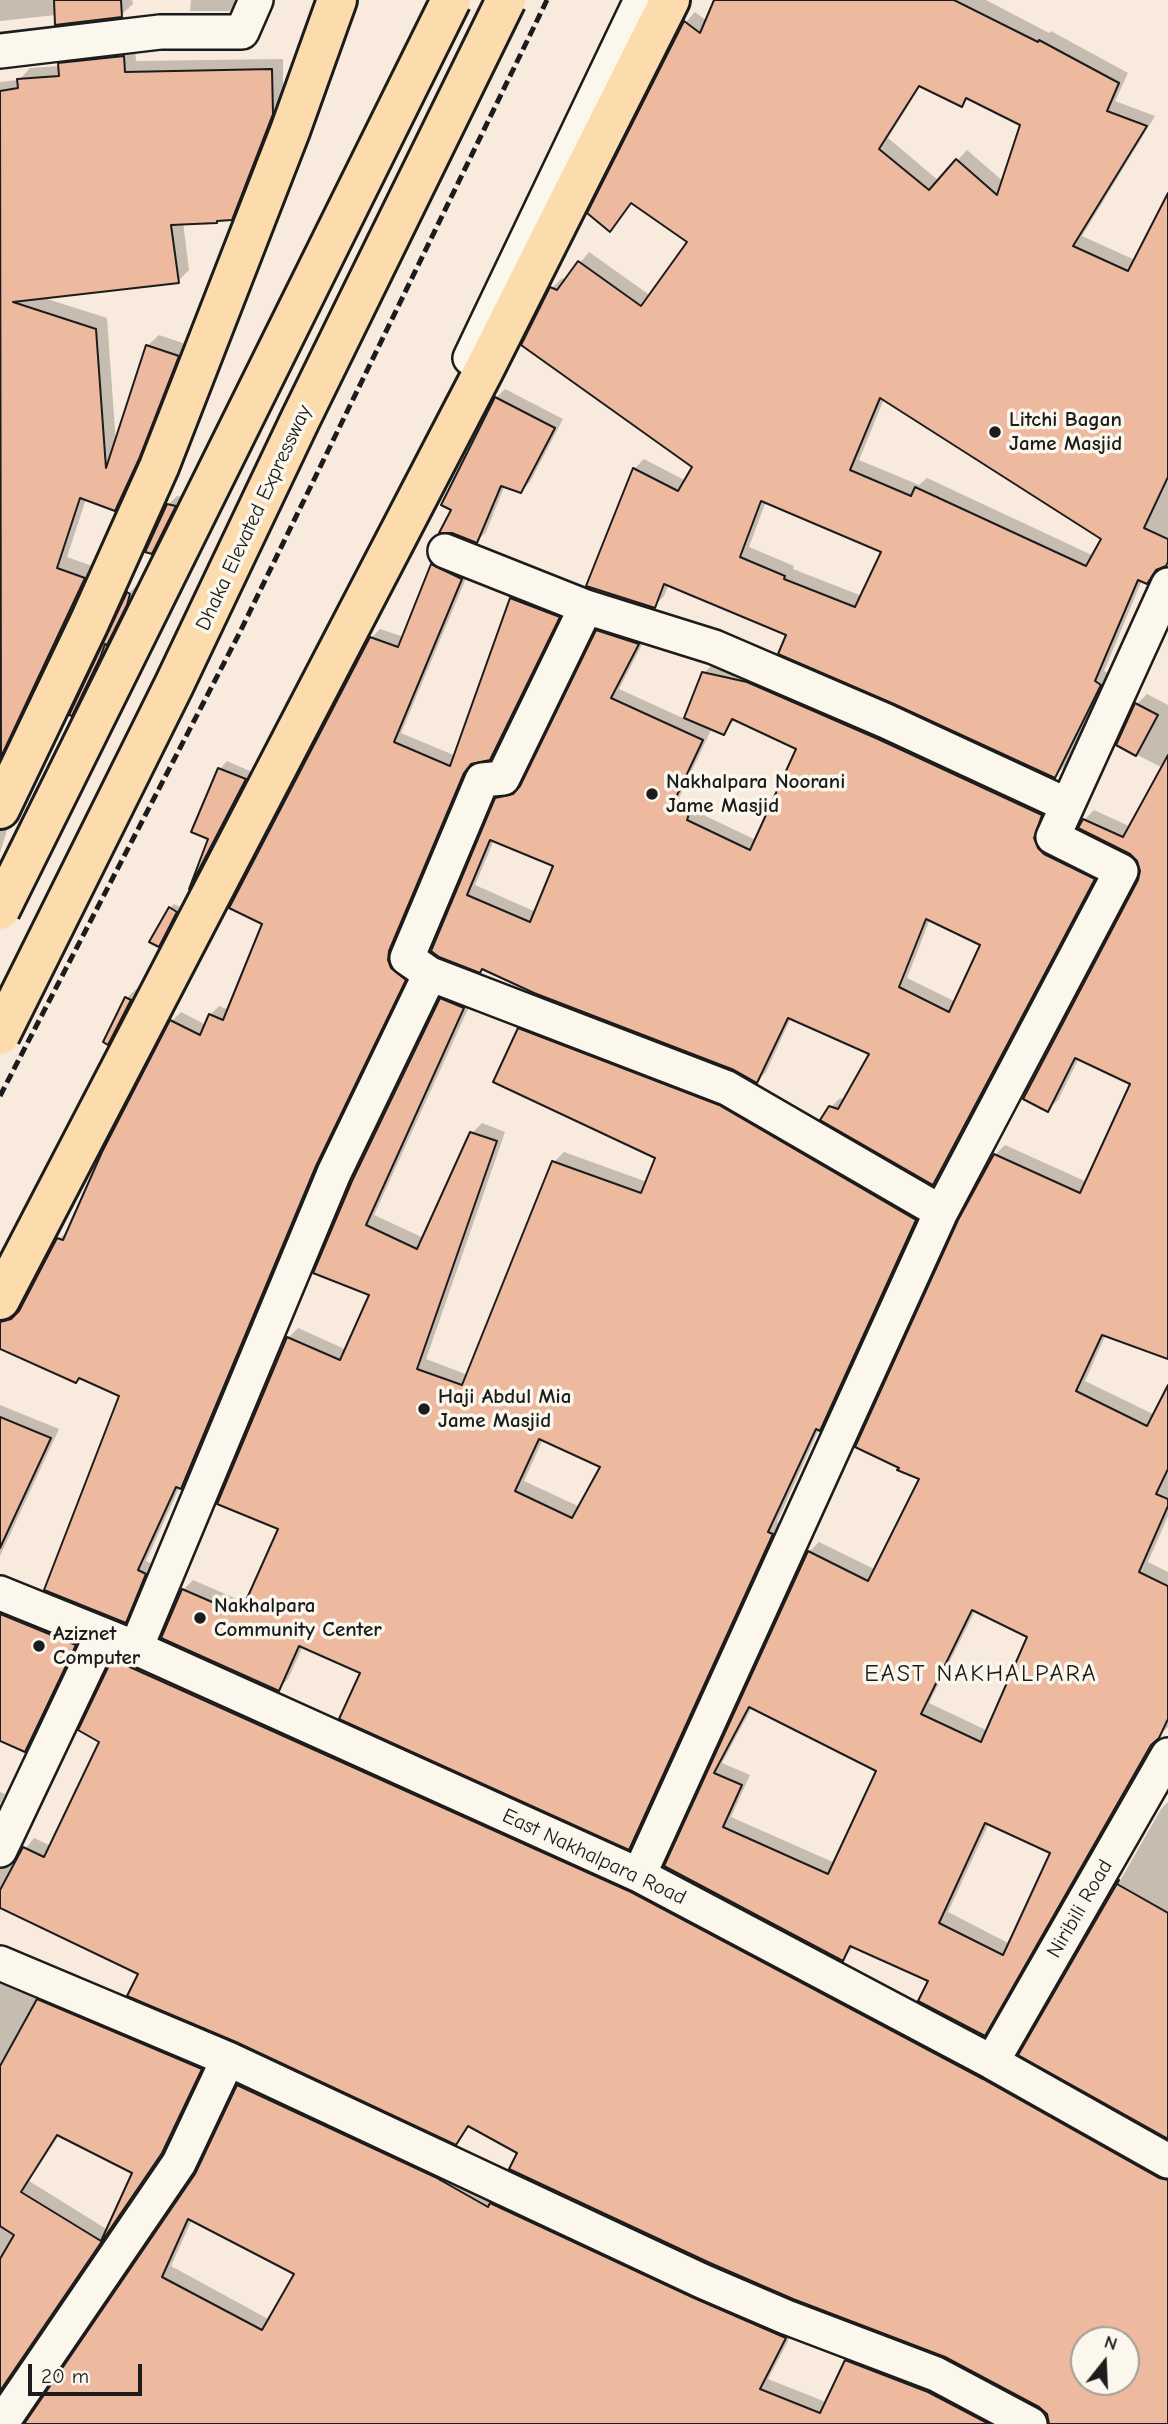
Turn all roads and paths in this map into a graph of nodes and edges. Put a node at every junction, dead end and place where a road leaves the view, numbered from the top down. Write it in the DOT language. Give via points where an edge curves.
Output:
graph roads {
  1 [pos="256,0"];
  2 [pos="337,0"];
  3 [pos="437,0"];
  4 [pos="452,0"];
  5 [pos="506,0"];
  6 [pos="641,0"];
  7 [pos="670,0"];
  8 [pos="0,51"];
  9 [pos="445,551"];
  10 [pos="1168,585"];
  11 [pos="586,607"];
  12 [pos="1067,805"];
  13 [pos="0,809"];
  14 [pos="244,830"];
  15 [pos="0,910"];
  16 [pos="0,930"];
  17 [pos="430,974"];
  18 [pos="0,1034"];
  19 [pos="941,1212"];
  20 [pos="0,1300"];
  21 [pos="3,1601"];
  22 [pos="102,1635"];
  23 [pos="136,1648"];
  24 [pos="1168,1755"];
  25 [pos="0,1850"];
  26 [pos="639,1875"];
  27 [pos="0,1964"];
  28 [pos="228,2059"];
  29 [pos="992,2062"];
  30 [pos="1168,2161"];
  31 [pos="1,2424"];
  32 [pos="1030,2424"];
  1 -- 8 [label="street" via="242,32 160,32"];
  2 -- 13 [label="highway" via="159,467"];
  3 -- 16 [label="street" via="328,231 137,660"];
  4 -- 15 [label="highway, bridge"];
  5 -- 18 [label="highway, Dhaka Elevated Expressway, bridge"];
  6 -- 14 [label="street"];
  7 -- 20 [label="highway" via="485,370"];
  9 -- 11 [label="street"];
  10 -- 12 [label="street"];
  11 -- 12 [label="street" via="714,647"];
  11 -- 17 [label="street" via="503,778 482,780 407,958"];
  12 -- 19 [label="street" via="1054,837 1121,871"];
  17 -- 19 [label="street" via="727,1088"];
  17 -- 23 [label="street" via="334,1173"];
  19 -- 26 [label="street"];
  21 -- 22 [label="street, East Nakhalpara Road"];
  22 -- 23 [label="street, East Nakhalpara Road"];
  22 -- 25 [label="street"];
  23 -- 26 [label="street, East Nakhalpara Road"];
  24 -- 29 [label="street, Niribili Road"];
  26 -- 29 [label="street, East Nakhalpara Road"];
  27 -- 28 [label="street"];
  28 -- 31 [label="street" via="179,2163"];
  28 -- 32 [label="street" via="702,2281 936,2374"];
  29 -- 30 [label="street, East Nakhalpara Road"];
}
